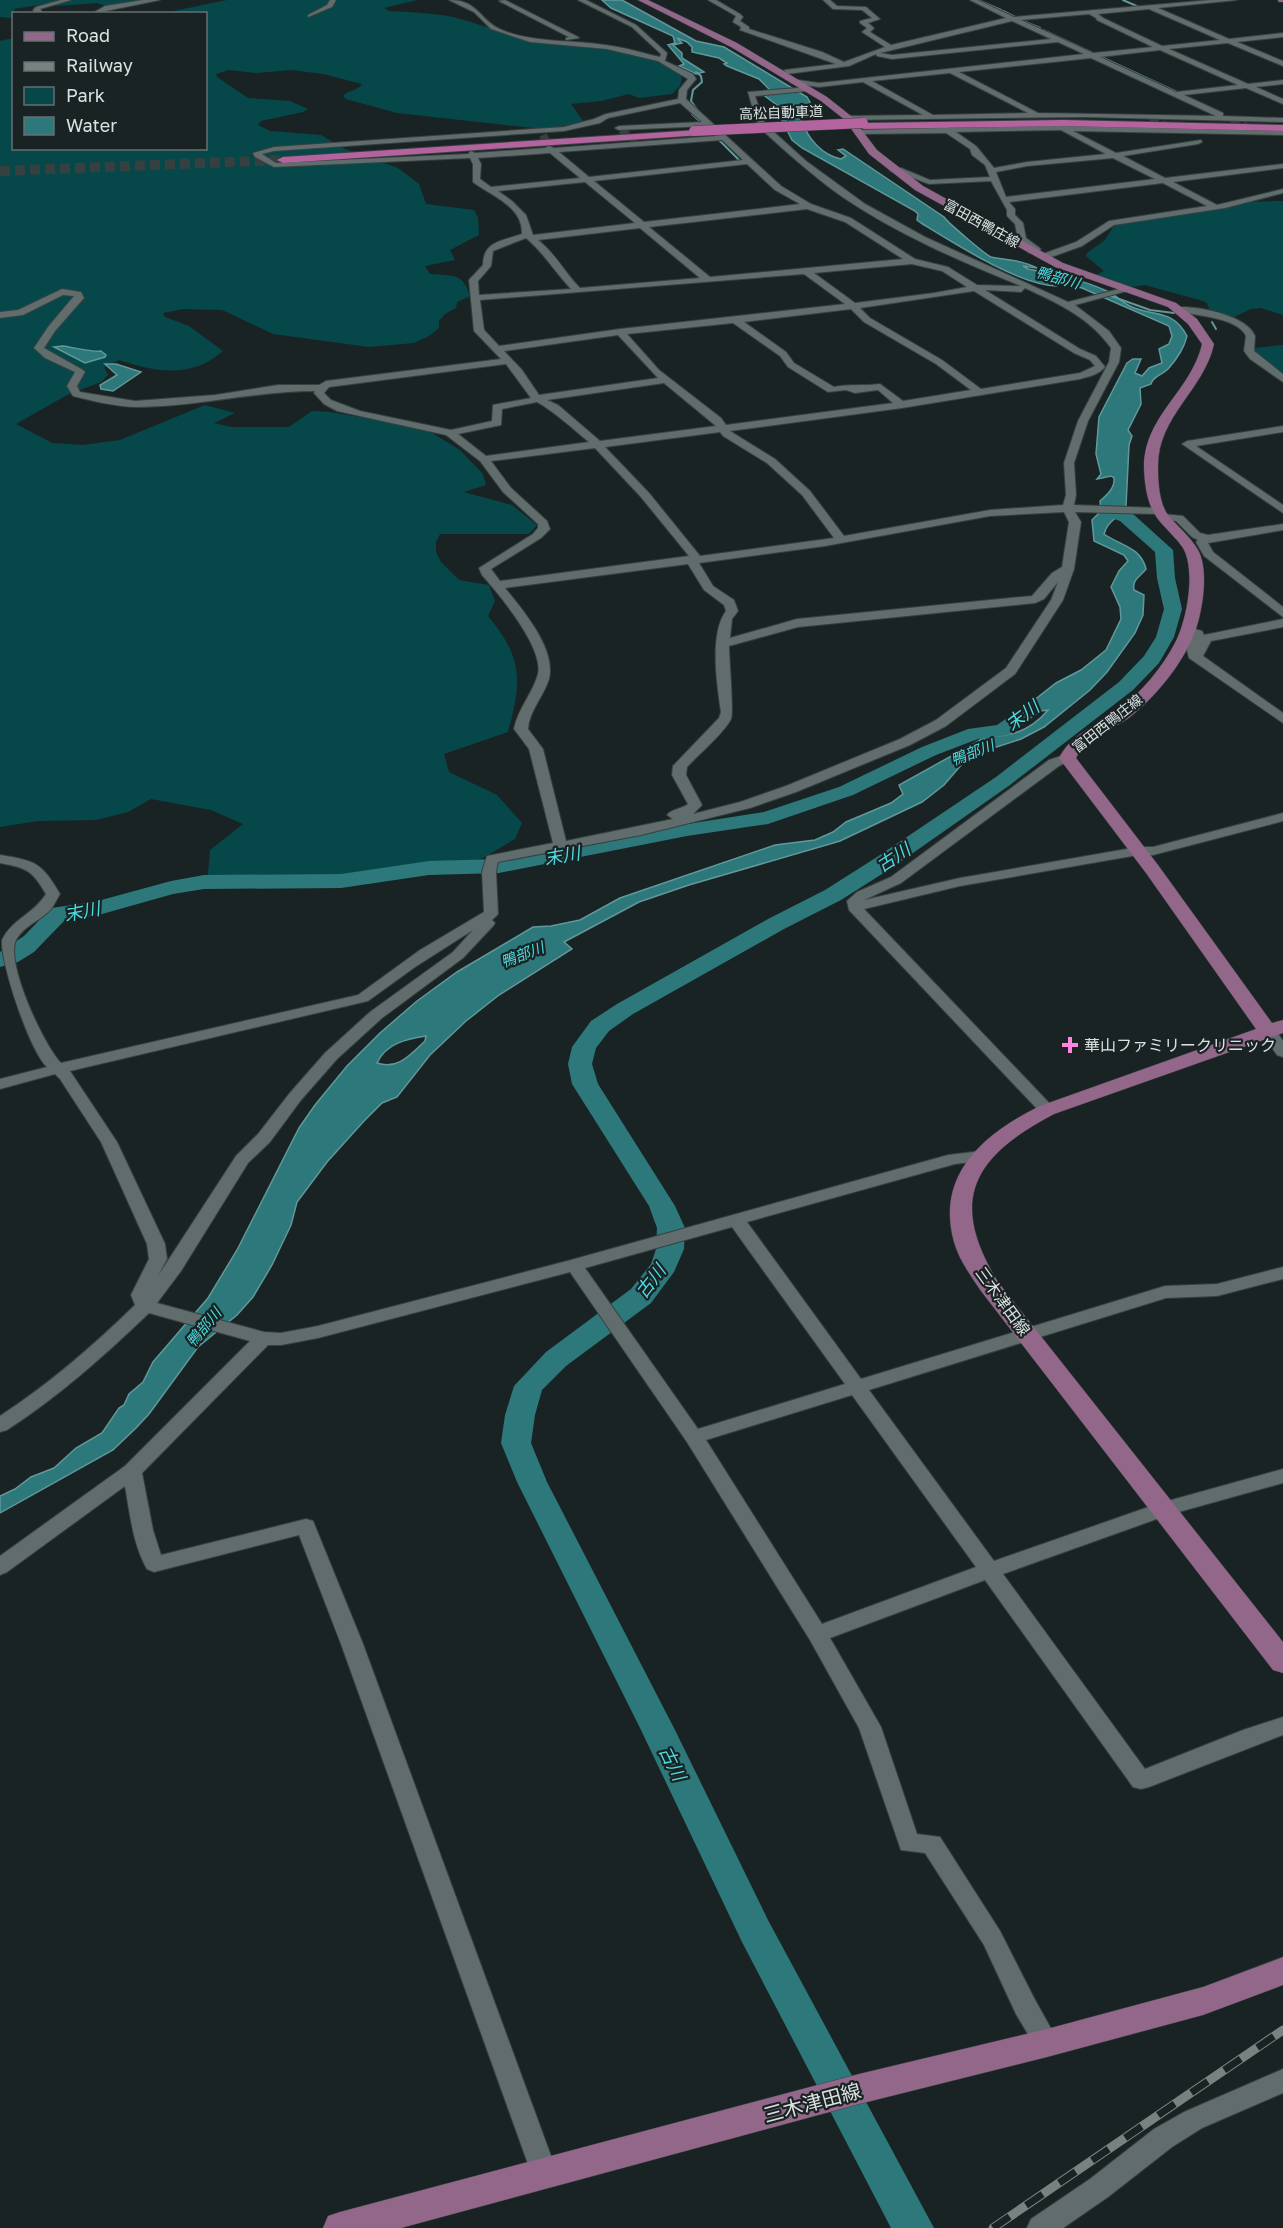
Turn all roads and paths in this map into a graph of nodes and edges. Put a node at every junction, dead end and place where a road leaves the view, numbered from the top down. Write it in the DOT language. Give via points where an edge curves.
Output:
graph roads {
  1 [pos="68,0"];
  2 [pos="157,0"];
  3 [pos="333,0"];
  4 [pos="452,0"];
  5 [pos="581,0"];
  6 [pos="642,0"];
  7 [pos="711,0"];
  8 [pos="826,0"];
  9 [pos="973,0"];
  10 [pos="1234,0"];
  11 [pos="501,1"];
  12 [pos="490,2"];
  13 [pos="478,4"];
  14 [pos="466,5"];
  15 [pos="1148,7"];
  16 [pos="38,12"];
  17 [pos="98,12"];
  18 [pos="1089,12"];
  19 [pos="310,16"];
  20 [pos="1014,19"];
  21 [pos="1283,35"];
  22 [pos="1059,40"];
  23 [pos="1229,41"];
  24 [pos="549,43"];
  25 [pos="890,47"];
  26 [pos="1161,48"];
  27 [pos="872,53"];
  28 [pos="920,54"];
  29 [pos="1092,55"];
  30 [pos="662,60"];
  31 [pos="930,60"];
  32 [pos="847,64"];
  33 [pos="1283,64"];
  34 [pos="940,65"];
  35 [pos="860,68"];
  36 [pos="950,70"];
  37 [pos="871,72"];
  38 [pos="780,73"];
  39 [pos="882,77"];
  40 [pos="864,80"];
  41 [pos="1283,82"];
  42 [pos="801,86"];
  43 [pos="1247,86"];
  44 [pos="1176,94"];
  45 [pos="682,100"];
  46 [pos="1283,102"];
  47 [pos="1040,116"];
  48 [pos="848,118"];
  49 [pos="932,118"];
  50 [pos="597,119"];
  51 [pos="1230,119"];
  52 [pos="1283,120"];
  53 [pos="761,125"];
  54 [pos="709,126"];
  55 [pos="1283,126"];
  56 [pos="861,127"];
  57 [pos="1059,127"];
  58 [pos="943,128"];
  59 [pos="1254,130"];
  60 [pos="1283,133"];
  61 [pos="722,138"];
  62 [pos="1198,142"];
  63 [pos="1283,144"];
  64 [pos="550,149"];
  65 [pos="1113,154"];
  66 [pos="472,155"];
  67 [pos="282,156"];
  68 [pos="747,162"];
  69 [pos="1283,166"];
  70 [pos="894,171"];
  71 [pos="992,175"];
  72 [pos="588,180"];
  73 [pos="1165,181"];
  74 [pos="489,190"];
  75 [pos="1283,191"];
  76 [pos="1005,200"];
  77 [pos="808,206"];
  78 [pos="1215,207"];
  79 [pos="642,225"];
  80 [pos="528,236"];
  81 [pos="1037,254"];
  82 [pos="912,261"];
  83 [pos="806,271"];
  84 [pos="708,280"];
  85 [pos="976,289"];
  86 [pos="1122,290"];
  87 [pos="578,291"];
  88 [pos="1049,297"];
  89 [pos="474,298"];
  90 [pos="1068,304"];
  91 [pos="852,305"];
  92 [pos="1182,310"];
  93 [pos="0,315"];
  94 [pos="735,320"];
  95 [pos="620,332"];
  96 [pos="498,349"];
  97 [pos="509,361"];
  98 [pos="1092,373"];
  99 [pos="1283,379"];
  100 [pos="668,380"];
  101 [pos="321,388"];
  102 [pos="979,392"];
  103 [pos="537,398"];
  104 [pos="1094,401"];
  105 [pos="902,405"];
  106 [pos="723,429"];
  107 [pos="1283,429"];
  108 [pos="450,433"];
  109 [pos="596,444"];
  110 [pos="484,459"];
  111 [pos="1073,508"];
  112 [pos="1283,510"];
  113 [pos="1156,513"];
  114 [pos="1283,527"];
  115 [pos="841,539"];
  116 [pos="1207,539"];
  117 [pos="694,558"];
  118 [pos="1068,569"];
  119 [pos="499,585"];
  120 [pos="1283,613"];
  121 [pos="1283,623"];
  122 [pos="1188,631"];
  123 [pos="725,643"];
  124 [pos="1198,654"];
  125 [pos="1283,719"];
  126 [pos="1066,758"];
  127 [pos="1283,817"];
  128 [pos="641,831"];
  129 [pos="560,845"];
  130 [pos="1138,851"];
  131 [pos="0,859"];
  132 [pos="854,907"];
  133 [pos="491,914"];
  134 [pos="1276,1028"];
  135 [pos="1283,1052"];
  136 [pos="56,1069"];
  137 [pos="0,1084"];
  138 [pos="1047,1110"];
  139 [pos="981,1156"];
  140 [pos="736,1220"];
  141 [pos="574,1265"];
  142 [pos="1283,1273"];
  143 [pos="150,1307"];
  144 [pos="1026,1333"];
  145 [pos="259,1336"];
  146 [pos="856,1386"];
  147 [pos="0,1425"];
  148 [pos="694,1437"];
  149 [pos="132,1471"];
  150 [pos="1283,1476"];
  151 [pos="1164,1509"];
  152 [pos="0,1566"];
  153 [pos="990,1571"];
  154 [pos="817,1634"];
  155 [pos="1283,1662"];
  156 [pos="1283,1726"];
  157 [pos="1283,1971"];
  158 [pos="1047,2043"];
  159 [pos="1283,2082"];
  160 [pos="545,2175"];
  161 [pos="340,2228"];
  162 [pos="1040,2228"];
  1 -- 16 [label="street" via="38,8"];
  2 -- 17 [label="street" via="107,7"];
  3 -- 19 [label="street" via="330,6"];
  4 -- 14 [label="street"];
  5 -- 30 [label="street" via="640,30 665,54"];
  6 -- 38 [label="main road, 富田西鴨庄線" via="734,45"];
  7 -- 32 [label="street" via="738,15 736,22 747,28 742,29"];
  8 -- 25 [label="street" via="835,8 864,8 877,19 862,22 871,28 865,32"];
  9 -- 20 [label="street"];
  10 -- 15 [label="street"];
  11 -- 12 [label="street"];
  11 -- 24 [label="street" via="576,38"];
  13 -- 14 [label="street"];
  14 -- 24 [label="street" via="494,28"];
  15 -- 18 [label="street"];
  15 -- 23 [label="street"];
  18 -- 20 [label="street"];
  18 -- 26 [label="street"];
  20 -- 22 [label="street"];
  20 -- 25 [label="street"];
  21 -- 23 [label="street"];
  22 -- 28 [label="street"];
  22 -- 29 [label="street"];
  23 -- 26 [label="street"];
  23 -- 33 [label="street"];
  24 -- 30 [label="street" via="607,47"];
  25 -- 27 [label="street"];
  26 -- 29 [label="street"];
  26 -- 43 [label="street"];
  27 -- 28 [label="street" via="892,57"];
  27 -- 32 [label="street"];
  28 -- 31 [label="street"];
  29 -- 36 [label="street"];
  29 -- 44 [label="street"];
  30 -- 45 [label="street" via="661,63 692,79 683,90"];
  32 -- 35 [label="street"];
  32 -- 38 [label="street"];
  34 -- 36 [label="street"];
  36 -- 39 [label="street"];
  36 -- 47 [label="street"];
  37 -- 39 [label="street"];
  38 -- 42 [label="main road, 富田西鴨庄線"];
  39 -- 40 [label="street"];
  40 -- 42 [label="street"];
  40 -- 49 [label="street"];
  41 -- 43 [label="street"];
  42 -- 48 [label="main road, 富田西鴨庄線"];
  42 -- 53 [label="street" via="751,94"];
  43 -- 44 [label="street"];
  43 -- 46 [label="street"];
  44 -- 51 [label="street"];
  45 -- 50 [label="street"];
  45 -- 54 [label="street"];
  47 -- 49 [label="street"];
  47 -- 51 [label="street"];
  48 -- 49 [label="street"];
  48 -- 56 [label="main road, 富田西鴨庄線"];
  50 -- 54 [label="street" via="620,129"];
  50 -- 66 [label="street" via="542,133 257,153 274,165"];
  51 -- 52 [label="street"];
  53 -- 54 [label="street"];
  53 -- 88 [label="street" via="808,169 879,216"];
  54 -- 61 [label="street"];
  55 -- 56 [label="highway, 高松自動車道" via="1073,123"];
  56 -- 58 [label="street"];
  56 -- 67 [label="highway, 高松自動車道, bridge" via="696,132"];
  56 -- 70 [label="main road, 富田西鴨庄線" via="873,153"];
  57 -- 58 [label="street"];
  57 -- 59 [label="street"];
  57 -- 65 [label="street"];
  58 -- 71 [label="street" via="974,148 989,164"];
  59 -- 60 [label="street"];
  59 -- 63 [label="street"];
  61 -- 64 [label="street"];
  61 -- 68 [label="street"];
  62 -- 65 [label="street"];
  64 -- 66 [label="street"];
  64 -- 72 [label="street"];
  65 -- 71 [label="street" via="1028,164"];
  65 -- 73 [label="street"];
  66 -- 74 [label="street" via="477,164 476,180"];
  68 -- 72 [label="street"];
  68 -- 77 [label="street"];
  69 -- 73 [label="street"];
  70 -- 71 [label="street" via="929,182"];
  70 -- 81 [label="main road, 富田西鴨庄線"];
  71 -- 76 [label="street"];
  72 -- 74 [label="street"];
  72 -- 79 [label="street"];
  73 -- 76 [label="street"];
  73 -- 78 [label="street"];
  74 -- 80 [label="street" via="520,212"];
  75 -- 78 [label="street"];
  76 -- 81 [label="street" via="1011,216 1019,223 1022,239 1037,249"];
  77 -- 79 [label="street"];
  77 -- 82 [label="street" via="848,220"];
  78 -- 81 [label="street" via="1112,223 1079,244"];
  79 -- 80 [label="street"];
  79 -- 84 [label="street"];
  80 -- 87 [label="street" via="546,250"];
  80 -- 89 [label="street" via="490,249 487,266 474,280"];
  81 -- 86 [label="main road, 富田西鴨庄線"];
  82 -- 83 [label="street"];
  82 -- 85 [label="street" via="945,269"];
  83 -- 84 [label="street"];
  83 -- 91 [label="street"];
  84 -- 87 [label="street"];
  85 -- 88 [label="street" via="1011,286"];
  85 -- 91 [label="street"];
  85 -- 98 [label="street" via="1094,358 1100,367"];
  86 -- 90 [label="street"];
  86 -- 92 [label="main road, 富田西鴨庄線"];
  87 -- 89 [label="street"];
  88 -- 90 [label="street"];
  89 -- 96 [label="street" via="479,331"];
  90 -- 104 [label="street" via="1100,325 1116,348 1114,362"];
  91 -- 94 [label="street"];
  91 -- 102 [label="street" via="867,320 939,362"];
  92 -- 99 [label="street" via="1197,310 1242,325 1252,341 1252,357"];
  92 -- 113 [label="main road, 富田西鴨庄線" via="1208,344 1207,353 1161,423 1151,461"];
  93 -- 101 [label="street" via="20,313 62,292 78,294 79,298 39,348 44,354 76,367 80,372 72,386 77,393 135,404 228,397 278,388"];
  94 -- 95 [label="street"];
  94 -- 105 [label="street" via="824,387 880,387"];
  95 -- 96 [label="street"];
  95 -- 100 [label="street"];
  96 -- 97 [label="street"];
  97 -- 101 [label="street" via="326,384"];
  97 -- 103 [label="street"];
  98 -- 102 [label="street"];
  98 -- 104 [label="street" via="1089,399"];
  100 -- 103 [label="street"];
  100 -- 106 [label="street"];
  101 -- 108 [label="street" via="321,397 341,409 438,427"];
  102 -- 105 [label="street"];
  103 -- 108 [label="street" via="497,407 497,423"];
  103 -- 109 [label="street" via="554,407"];
  104 -- 111 [label="street" via="1075,439 1069,463 1068,501"];
  105 -- 106 [label="street"];
  106 -- 109 [label="street"];
  106 -- 115 [label="street" via="771,462 806,493"];
  107 -- 112 [label="street" via="1187,444"];
  108 -- 110 [label="street"];
  109 -- 110 [label="street"];
  109 -- 117 [label="street" via="645,495"];
  110 -- 119 [label="street" via="507,490 539,518 544,529 485,568"];
  111 -- 113 [label="street"];
  111 -- 115 [label="street" via="992,513"];
  111 -- 118 [label="street" via="1075,522"];
  113 -- 116 [label="street" via="1179,518 1196,535"];
  113 -- 122 [label="main road, 富田西鴨庄線" via="1194,556 1193,608"];
  114 -- 116 [label="street"];
  115 -- 117 [label="street"];
  116 -- 120 [label="street" via="1202,542 1208,554"];
  117 -- 119 [label="street"];
  117 -- 123 [label="street" via="708,588 730,603"];
  118 -- 123 [label="street" via="1059,572 1043,596 1035,598 797,623"];
  118 -- 128 [label="street" via="1057,600 1011,671 941,723 791,789 745,805"];
  119 -- 129 [label="street" via="542,654 545,669 521,729 536,749"];
  121 -- 124 [label="street" via="1206,638"];
  122 -- 124 [label="street" via="1198,634 1193,650"];
  122 -- 126 [label="main road, 富田西鴨庄線" via="1154,684 1128,710"];
  123 -- 128 [label="street" via="725,719 680,766 679,775 695,805"];
  124 -- 125 [label="street" via="1193,655"];
  126 -- 130 [label="main road, 富田西鴨庄線"];
  126 -- 132 [label="street" via="1045,769 896,880 861,895 854,901"];
  127 -- 130 [label="street" via="1153,851"];
  128 -- 129 [label="street"];
  129 -- 133 [label="street" via="492,859"];
  130 -- 132 [label="street" via="960,882"];
  130 -- 134 [label="main road, 富田西鴨庄線"];
  131 -- 136 [label="street" via="39,870 52,894 44,909 18,926 8,941 6,958 29,1026"];
  132 -- 138 [label="street"];
  133 -- 136 [label="street" via="394,973 363,998"];
  133 -- 143 [label="street" via="490,921 458,955 376,1015 331,1056 242,1160"];
  134 -- 135 [label="street"];
  134 -- 138 [label="main road, 三木津田線"];
  136 -- 137 [label="street"];
  136 -- 143 [label="street" via="66,1076 109,1142 156,1244 158,1259 140,1295"];
  138 -- 139 [label="main road, 三木津田線" via="999,1137"];
  139 -- 140 [label="street" via="954,1159"];
  139 -- 144 [label="main road, 三木津田線" via="966,1183 962,1202 965,1242 989,1286"];
  140 -- 141 [label="street"];
  140 -- 146 [label="street"];
  141 -- 145 [label="street" via="318,1332 281,1339"];
  141 -- 148 [label="street"];
  142 -- 144 [label="street" via="1217,1290 1165,1292"];
  143 -- 145 [label="street"];
  143 -- 147 [label="street" via="43,1397"];
  144 -- 146 [label="street"];
  144 -- 151 [label="main road, 三木津田線"];
  145 -- 149 [label="street"];
  146 -- 148 [label="street"];
  146 -- 153 [label="street"];
  148 -- 154 [label="street"];
  149 -- 152 [label="street"];
  149 -- 160 [label="street" via="154,1564 306,1526"];
  150 -- 151 [label="street"];
  151 -- 153 [label="street"];
  151 -- 155 [label="main road, 三木津田線"];
  153 -- 154 [label="street"];
  153 -- 156 [label="street" via="1141,1780"];
  154 -- 158 [label="street" via="870,1727 909,1843 932,1844 992,1938"];
  157 -- 158 [label="main road, 三木津田線" via="1203,2001"];
  158 -- 160 [label="main road, 三木津田線" via="859,2089"];
  159 -- 162 [label="street" via="1193,2120 1163,2138 1100,2188"];
  160 -- 161 [label="main road, 三木津田線"];
}
